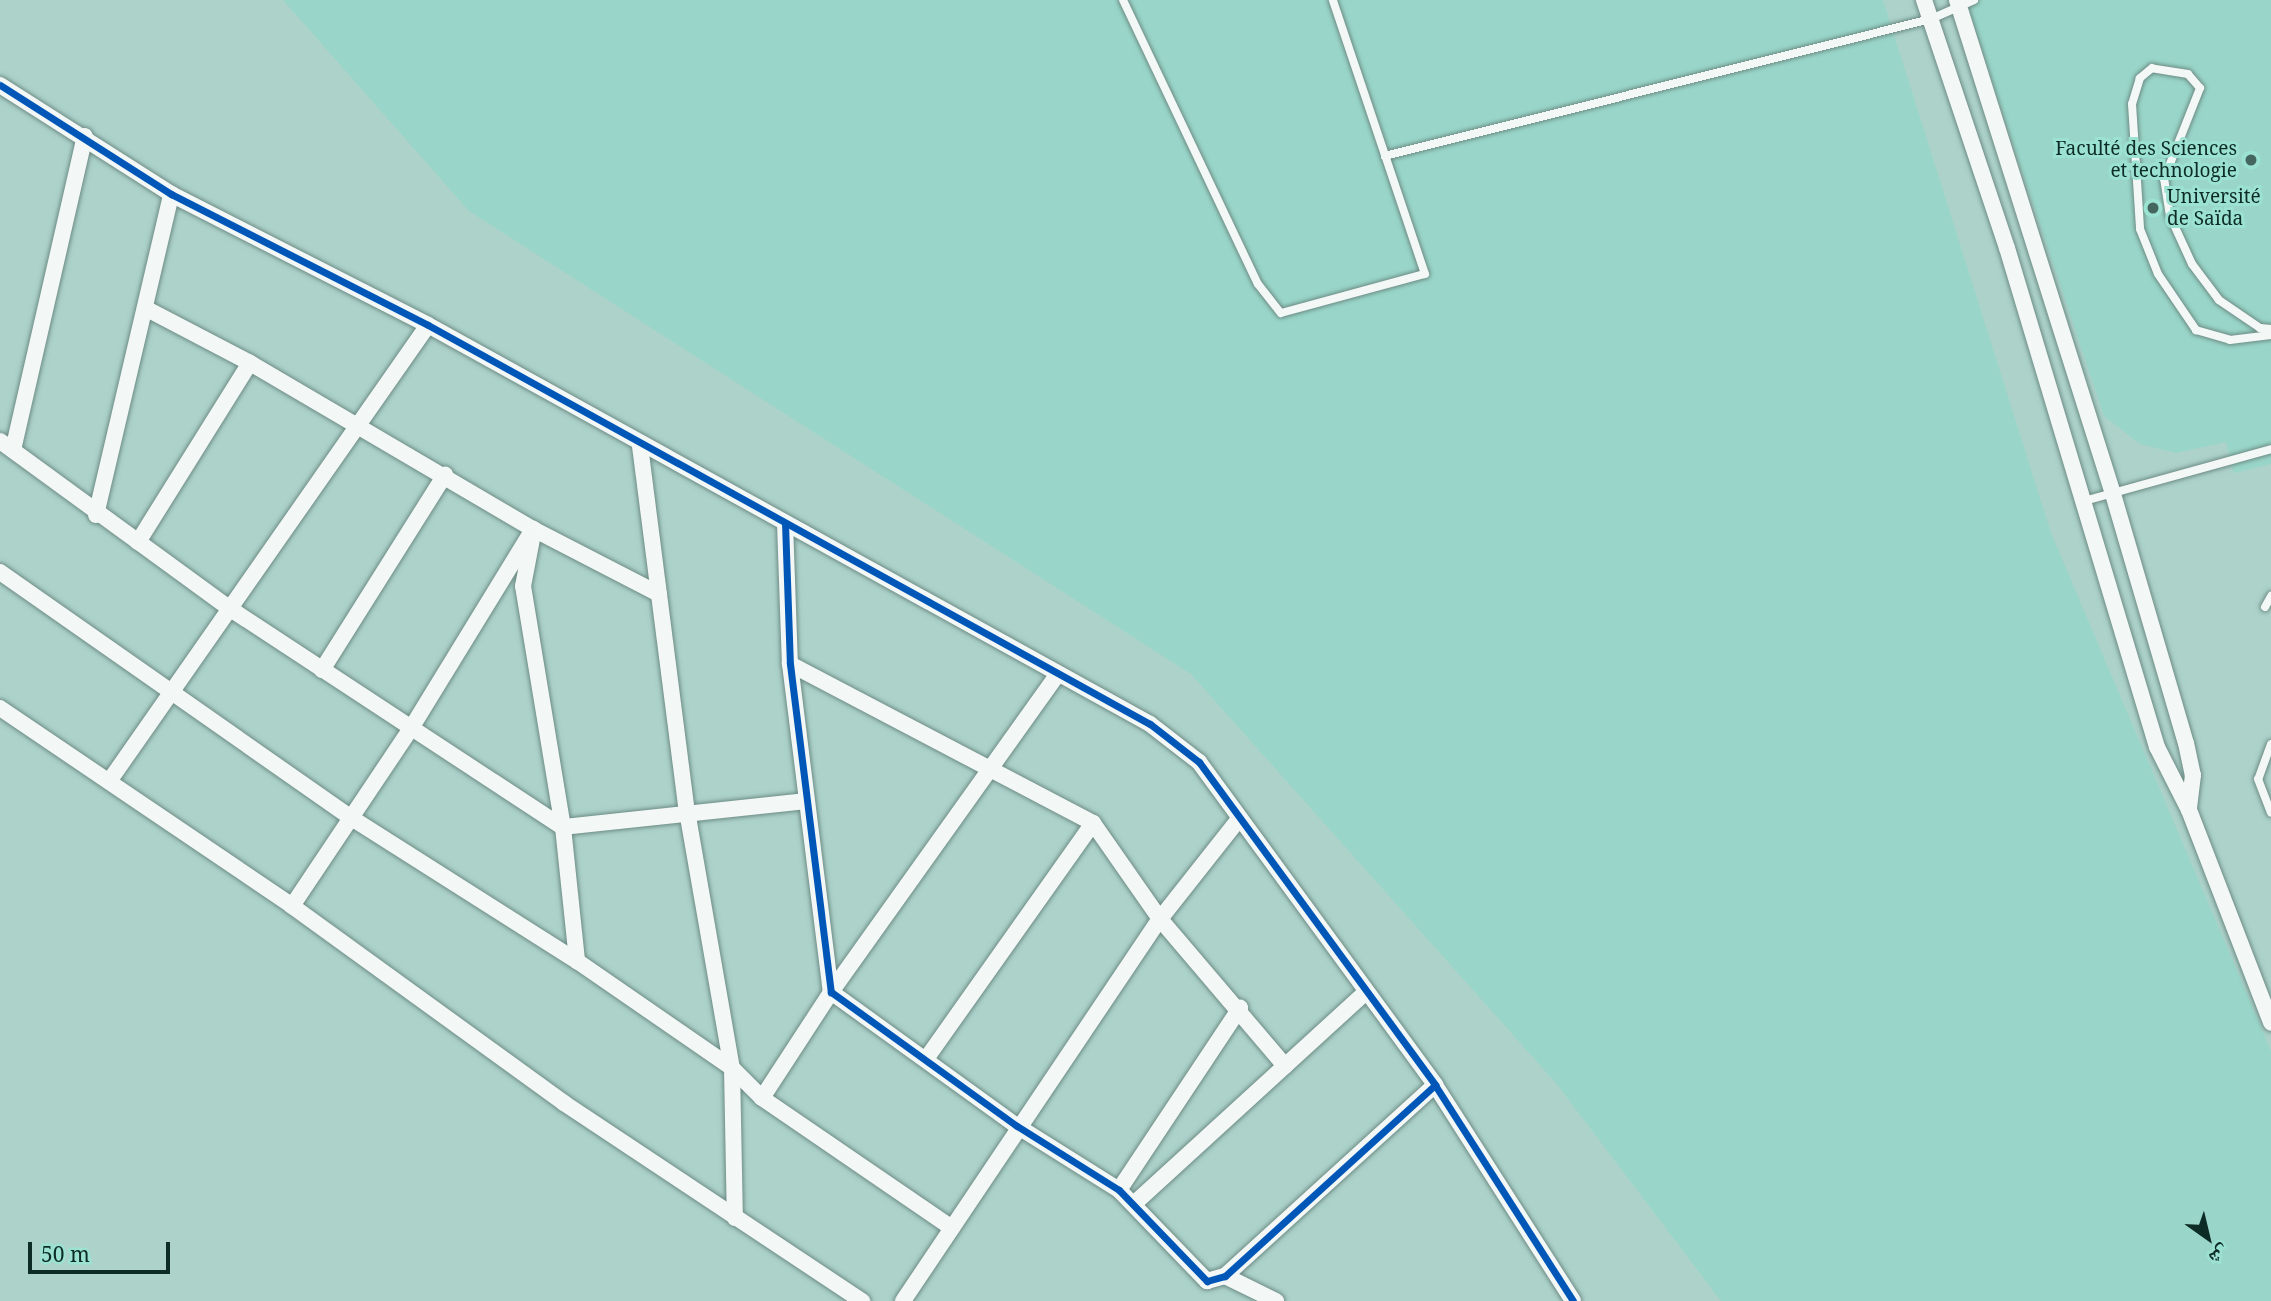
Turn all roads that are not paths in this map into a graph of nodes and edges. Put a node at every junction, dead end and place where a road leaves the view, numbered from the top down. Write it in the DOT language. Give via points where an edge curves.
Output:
graph roads {
  1 [pos="1123,0"];
  2 [pos="1333,0"];
  3 [pos="1924,0"];
  4 [pos="1963,3"];
  5 [pos="1931,19"];
  6 [pos="0,85"];
  7 [pos="85,136"];
  8 [pos="1385,156"];
  9 [pos="171,194"];
  10 [pos="145,308"];
  11 [pos="428,325"];
  12 [pos="2271,332"];
  13 [pos="250,363"];
  14 [pos="355,425"];
  15 [pos="7,446"];
  16 [pos="640,446"];
  17 [pos="2271,449"];
  18 [pos="445,475"];
  19 [pos="2113,494"];
  20 [pos="2084,501"];
  21 [pos="96,514"];
  22 [pos="785,523"];
  23 [pos="533,529"];
  24 [pos="138,542"];
  25 [pos="0,572"];
  26 [pos="659,594"];
  27 [pos="2271,596"];
  28 [pos="2265,607"];
  29 [pos="229,608"];
  30 [pos="790,664"];
  31 [pos="322,670"];
  32 [pos="1058,674"];
  33 [pos="175,692"];
  34 [pos="0,708"];
  35 [pos="410,730"];
  36 [pos="2271,744"];
  37 [pos="993,767"];
  38 [pos="110,780"];
  39 [pos="806,801"];
  40 [pos="2189,810"];
  41 [pos="687,811"];
  42 [pos="2271,813"];
  43 [pos="350,817"];
  44 [pos="1239,819"];
  45 [pos="1093,823"];
  46 [pos="563,827"];
  47 [pos="292,906"];
  48 [pos="1160,919"];
  49 [pos="577,961"];
  50 [pos="831,992"];
  51 [pos="1365,993"];
  52 [pos="1240,1008"];
  53 [pos="2271,1023"];
  54 [pos="926,1059"];
  55 [pos="1285,1066"];
  56 [pos="732,1068"];
  57 [pos="1435,1085"];
  58 [pos="762,1098"];
  59 [pos="1017,1126"];
  60 [pos="1119,1190"];
  61 [pos="1136,1202"];
  62 [pos="736,1219"];
  63 [pos="952,1228"];
  64 [pos="1225,1276"];
  65 [pos="862,1301"];
  66 [pos="903,1301"];
  67 [pos="1276,1301"];
  68 [pos="1573,1301"];
  1 -- 8 [label="lane" via="1258,284 1281,313 1425,274"];
  2 -- 8 [label="lane"];
  3 -- 5 [label="street"];
  4 -- 5 [label="lane"];
  4 -- 19 [label="street"];
  5 -- 8 [label="lane"];
  5 -- 20 [label="street"];
  6 -- 7 [label="street"];
  7 -- 9 [label="street"];
  7 -- 15 [label="street"];
  9 -- 10 [label="street"];
  9 -- 11 [label="street"];
  10 -- 13 [label="street"];
  10 -- 21 [label="street"];
  11 -- 14 [label="street"];
  11 -- 16 [label="street"];
  12 -- 12 [label="lane" via="2219,300 2192,264 2169,216 2164,179 2200,88 2188,74 2152,68 2140,78 2132,104 2140,229 2158,274 2196,330 2230,340"];
  13 -- 14 [label="street"];
  13 -- 24 [label="street"];
  14 -- 18 [label="street"];
  14 -- 29 [label="street"];
  15 -- 21 [label="street"];
  16 -- 22 [label="street"];
  16 -- 26 [label="street"];
  17 -- 19 [label="lane"];
  18 -- 23 [label="street"];
  18 -- 31 [label="street"];
  19 -- 20 [label="lane"];
  19 -- 40 [label="street" via="2186,743 2193,775"];
  20 -- 40 [label="street" via="2157,747"];
  21 -- 24 [label="street"];
  22 -- 30 [label="street"];
  22 -- 32 [label="street"];
  23 -- 26 [label="street"];
  23 -- 35 [label="street"];
  23 -- 46 [label="street" via="523,586"];
  24 -- 29 [label="street"];
  25 -- 33 [label="street"];
  26 -- 41 [label="street"];
  27 -- 28 [label="lane"];
  29 -- 31 [label="street"];
  29 -- 33 [label="street"];
  30 -- 37 [label="street"];
  30 -- 39 [label="street"];
  31 -- 35 [label="street"];
  32 -- 37 [label="street"];
  32 -- 44 [label="street" via="1150,724 1199,762"];
  33 -- 38 [label="street"];
  33 -- 43 [label="street"];
  34 -- 38 [label="street"];
  35 -- 43 [label="street"];
  35 -- 46 [label="street"];
  36 -- 42 [label="lane" via="2258,779"];
  37 -- 45 [label="street"];
  37 -- 50 [label="street"];
  38 -- 47 [label="street"];
  39 -- 41 [label="street"];
  39 -- 50 [label="street"];
  40 -- 53 [label="street"];
  41 -- 46 [label="street"];
  41 -- 56 [label="street"];
  43 -- 47 [label="street"];
  43 -- 49 [label="street"];
  44 -- 48 [label="street"];
  44 -- 51 [label="street"];
  45 -- 48 [label="street"];
  45 -- 54 [label="street"];
  46 -- 49 [label="street"];
  47 -- 62 [label="street" via="564,1103"];
  48 -- 52 [label="street"];
  48 -- 59 [label="street"];
  49 -- 56 [label="street"];
  50 -- 54 [label="street"];
  50 -- 58 [label="street"];
  51 -- 55 [label="street"];
  51 -- 57 [label="street"];
  52 -- 55 [label="street"];
  52 -- 60 [label="street"];
  54 -- 59 [label="street"];
  55 -- 61 [label="street"];
  56 -- 58 [label="street"];
  56 -- 62 [label="street"];
  57 -- 64 [label="street"];
  57 -- 68 [label="street"];
  58 -- 63 [label="street"];
  59 -- 60 [label="street"];
  59 -- 63 [label="street"];
  60 -- 61 [label="street"];
  61 -- 64 [label="street" via="1200,1277 1214,1281"];
  62 -- 65 [label="street"];
  63 -- 66 [label="street"];
  64 -- 67 [label="street"];
}
